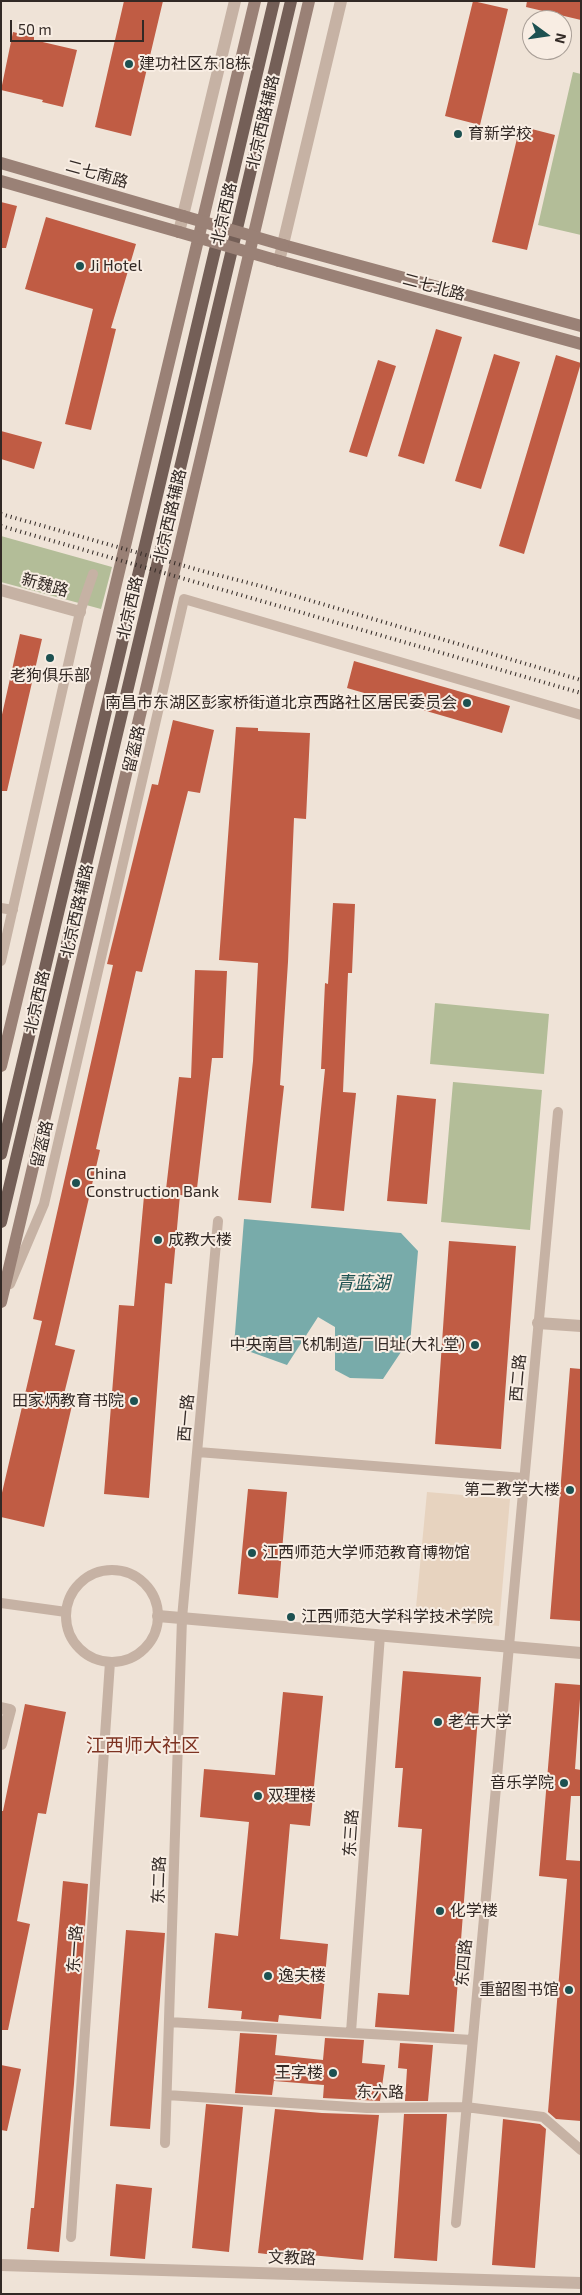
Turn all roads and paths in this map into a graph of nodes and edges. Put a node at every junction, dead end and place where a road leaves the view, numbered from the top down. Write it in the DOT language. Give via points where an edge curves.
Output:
graph roads {
  1 [pos="235,1"];
  2 [pos="255,1"];
  3 [pos="274,1"];
  4 [pos="291,1"];
  5 [pos="309,1"];
  6 [pos="341,1"];
  7 [pos="1,162"];
  8 [pos="1,181"];
  9 [pos="183,216"];
  10 [pos="179,232"];
  11 [pos="283,245"];
  12 [pos="279,261"];
  13 [pos="581,326"];
  14 [pos="581,344"];
  15 [pos="93,574"];
  16 [pos="1,590"];
  17 [pos="80,612"];
  18 [pos="581,715"];
  19 [pos="1,908"];
  20 [pos="13,910"];
  21 [pos="1,961"];
  22 [pos="1,1066"];
  23 [pos="558,1112"];
  24 [pos="1,1154"];
  25 [pos="218,1221"];
  26 [pos="1,1222"];
  27 [pos="1,1303"];
  28 [pos="538,1323"];
  29 [pos="581,1326"];
  30 [pos="198,1452"];
  31 [pos="524,1478"];
  32 [pos="1,1603"];
  33 [pos="66,1612"];
  34 [pos="158,1616"];
  35 [pos="182,1618"];
  36 [pos="380,1635"];
  37 [pos="508,1646"];
  38 [pos="581,1653"];
  39 [pos="110,1662"];
  40 [pos="1,1708"];
  41 [pos="1,1744"];
  42 [pos="169,2022"];
  43 [pos="351,2032"];
  44 [pos="472,2040"];
  45 [pos="167,2095"];
  46 [pos="466,2107"];
  47 [pos="165,2143"];
  48 [pos="581,2150"];
  49 [pos="456,2223"];
  50 [pos="71,2237"];
  51 [pos="1,2265"];
  52 [pos="581,2283"];
  1 -- 9 [label="street"];
  2 -- 22 [label="main road"];
  3 -- 24 [label="main road, 北京西路"];
  4 -- 26 [label="main road, 北京西路"];
  5 -- 27 [label="main road, 北京西路辅路"];
  6 -- 11 [label="street"];
  7 -- 9 [label="main road, 二七南路"];
  8 -- 10 [label="main road, 二七南路"];
  9 -- 10 [label="street"];
  9 -- 11 [label="main road, 二七南路, bridge"];
  10 -- 12 [label="main road, 二七南路, bridge"];
  11 -- 12 [label="street"];
  11 -- 13 [label="main road, 二七北路"];
  12 -- 14 [label="main road, 二七北路"];
  15 -- 17 [label="lane"];
  16 -- 17 [label="street, 新魏路"];
  17 -- 20 [label="lane"];
  18 -- 27 [label="lane, 留盔路" via="184,599 44,1204"];
  19 -- 20 [label="lane"];
  20 -- 21 [label="lane"];
  23 -- 28 [label="lane, 西二路"];
  25 -- 30 [label="lane, 西一路"];
  28 -- 29 [label="street"];
  28 -- 31 [label="lane, 西二路"];
  30 -- 31 [label="lane"];
  30 -- 35 [label="lane, 西一路"];
  31 -- 37 [label="lane, 西二路"];
  32 -- 33 [label="lane"];
  33 -- 34 [label="lane" via="79,1583 91,1574 122,1570 136,1576 148,1587 156,1601"];
  33 -- 39 [label="lane" via="72,1640 82,1652"];
  34 -- 35 [label="street"];
  34 -- 39 [label="lane" via="156,1631 149,1644 125,1661"];
  35 -- 36 [label="street"];
  35 -- 42 [label="lane, 东二路"];
  36 -- 37 [label="street"];
  36 -- 43 [label="lane, 东三路"];
  37 -- 38 [label="street"];
  37 -- 44 [label="lane, 东四路"];
  39 -- 50 [label="lane, 东一路"];
  40 -- 41 [label="street" via="10,1710"];
  42 -- 43 [label="lane"];
  42 -- 45 [label="lane, 东二路"];
  43 -- 44 [label="lane"];
  44 -- 46 [label="lane, 东四路"];
  45 -- 46 [label="lane, 东六路" via="367,2108"];
  45 -- 47 [label="lane, 东二路"];
  46 -- 48 [label="lane, 东六路" via="543,2117"];
  46 -- 49 [label="lane, 东四路"];
  51 -- 52 [label="street, 文教路"];
}
